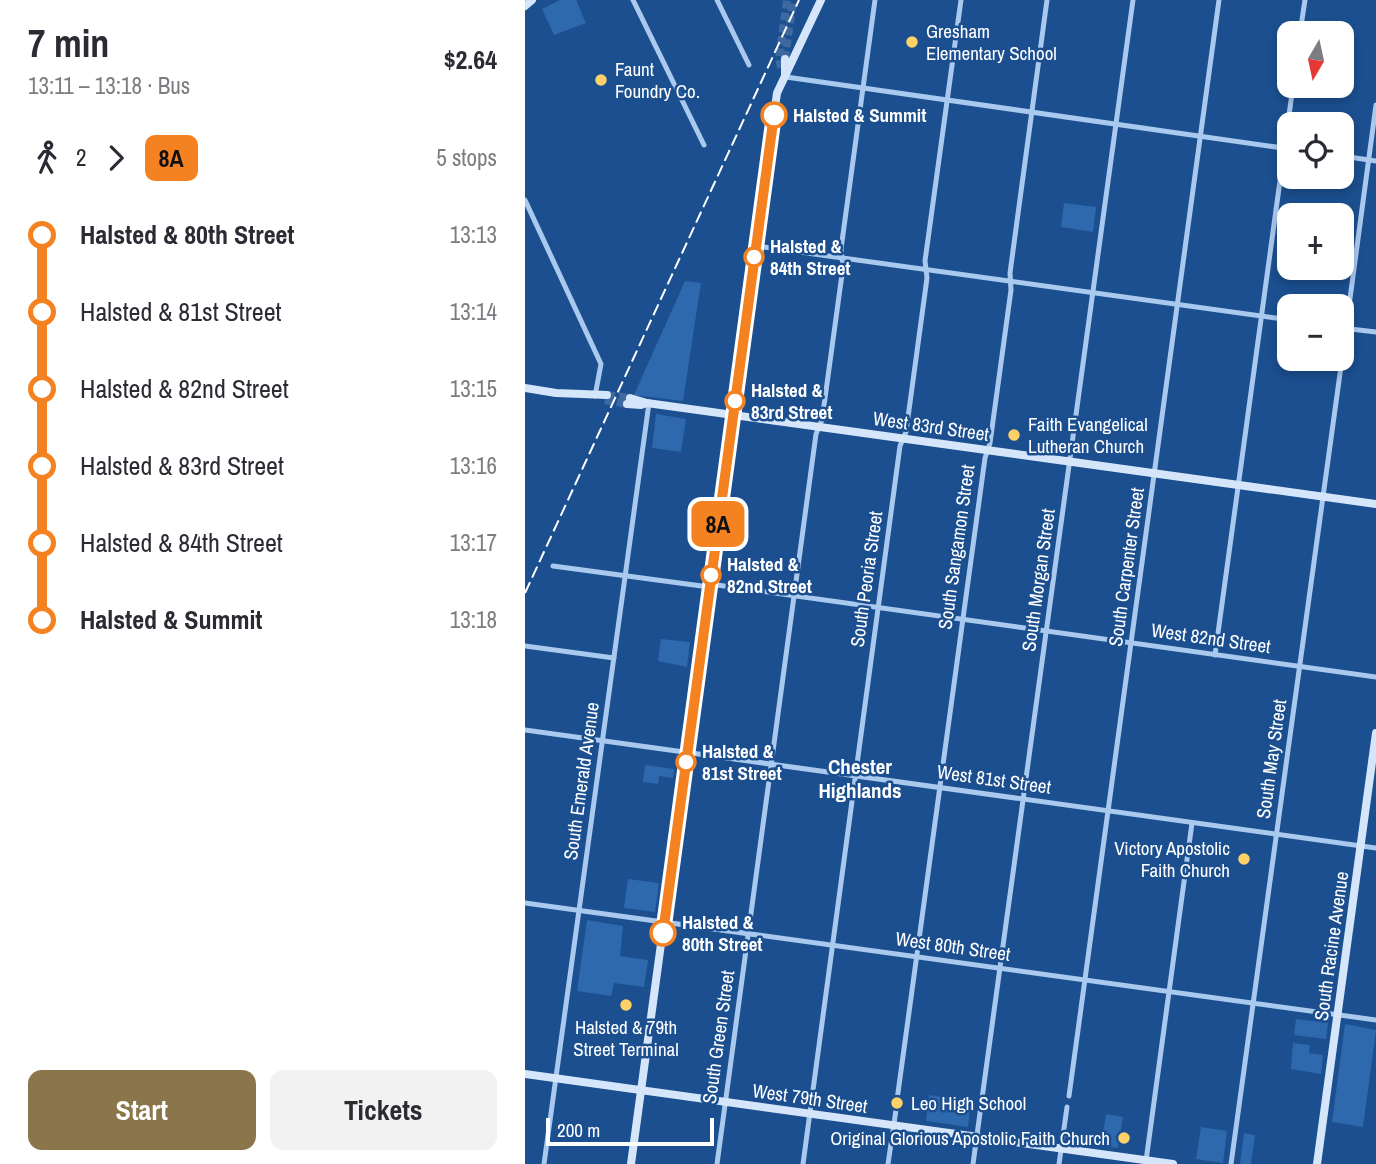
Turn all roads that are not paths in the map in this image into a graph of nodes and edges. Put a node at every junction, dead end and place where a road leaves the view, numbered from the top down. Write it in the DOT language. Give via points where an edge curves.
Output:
graph roads {
  1 [pos="533,0"];
  2 [pos="633,0"];
  3 [pos="717,0"];
  4 [pos="821,0"];
  5 [pos="875,0"];
  6 [pos="961,0"];
  7 [pos="1047,0"];
  8 [pos="1133,0"];
  9 [pos="1220,0"];
  10 [pos="1305,0"];
  11 [pos="525,6"];
  12 [pos="1302,21"];
  13 [pos="783,63"];
  14 [pos="749,65"];
  15 [pos="786,77"];
  16 [pos="863,88"];
  17 [pos="947,100"];
  18 [pos="1376,105"];
  19 [pos="1032,112"];
  20 [pos="1117,124"];
  21 [pos="1201,136"];
  22 [pos="704,145"];
  23 [pos="1277,147"];
  24 [pos="1354,158"];
  25 [pos="1368,160"];
  26 [pos="1376,161"];
  27 [pos="1281,189"];
  28 [pos="525,200"];
  29 [pos="756,246"];
  30 [pos="842,258"];
  31 [pos="926,270"];
  32 [pos="1010,281"];
  33 [pos="1093,293"];
  34 [pos="1349,294"];
  35 [pos="1178,305"];
  36 [pos="1261,316"];
  37 [pos="1277,318"];
  38 [pos="1354,329"];
  39 [pos="1376,332"];
  40 [pos="1340,371"];
  41 [pos="525,388"];
  42 [pos="595,396"];
  43 [pos="606,398"];
  44 [pos="628,401"];
  45 [pos="648,403"];
  46 [pos="733,415"];
  47 [pos="819,427"];
  48 [pos="904,438"];
  49 [pos="988,450"];
  50 [pos="1070,461"];
  51 [pos="1155,473"];
  52 [pos="1238,485"];
  53 [pos="1323,496"];
  54 [pos="1376,504"];
  55 [pos="553,566"];
  56 [pos="625,576"];
  57 [pos="709,586"];
  58 [pos="794,596"];
  59 [pos="878,608"];
  60 [pos="962,619"];
  61 [pos="1047,631"];
  62 [pos="1132,643"];
  63 [pos="525,646"];
  64 [pos="1215,654"];
  65 [pos="614,658"];
  66 [pos="1300,666"];
  67 [pos="1376,677"];
  68 [pos="525,730"];
  69 [pos="1376,733"];
  70 [pos="602,741"];
  71 [pos="687,753"];
  72 [pos="771,764"];
  73 [pos="855,776"];
  74 [pos="939,788"];
  75 [pos="1024,799"];
  76 [pos="1109,811"];
  77 [pos="1192,823"];
  78 [pos="1276,834"];
  79 [pos="1360,846"];
  80 [pos="1376,848"];
  81 [pos="525,903"];
  82 [pos="579,910"];
  83 [pos="664,922"];
  84 [pos="748,933"];
  85 [pos="832,945"];
  86 [pos="916,957"];
  87 [pos="1000,968"];
  88 [pos="1086,980"];
  89 [pos="1169,992"];
  90 [pos="1253,1003"];
  91 [pos="1338,1015"];
  92 [pos="1376,1020"];
  93 [pos="525,1074"];
  94 [pos="556,1078"];
  95 [pos="641,1090"];
  96 [pos="1069,1096"];
  97 [pos="897,1100"];
  98 [pos="725,1102"];
  99 [pos="1067,1107"];
  100 [pos="896,1111"];
  101 [pos="810,1114"];
  102 [pos="894,1126"];
  103 [pos="977,1137"];
  104 [pos="1061,1149"];
  105 [pos="1146,1162"];
  106 [pos="544,1164"];
  107 [pos="631,1164"];
  108 [pos="717,1164"];
  109 [pos="803,1164"];
  110 [pos="888,1164"];
  111 [pos="973,1164"];
  112 [pos="1059,1164"];
  113 [pos="1173,1164"];
  114 [pos="1231,1164"];
  115 [pos="1317,1164"];
  1 -- 11 [label="main road"];
  2 -- 22 [label="street"];
  3 -- 14 [label="street"];
  4 -- 15 [label="main road"];
  5 -- 16 [label="street, South Green Street"];
  6 -- 17 [label="street, South Peoria Street"];
  7 -- 19 [label="street, South Sangamon Street"];
  8 -- 20 [label="street, South Morgan Street"];
  9 -- 21 [label="street, South Carpenter Street"];
  10 -- 12 [label="street"];
  13 -- 15 [label="main road"];
  15 -- 16 [label="street"];
  15 -- 29 [label="main road" via="777,93"];
  16 -- 17 [label="street"];
  16 -- 30 [label="street, South Green Street"];
  17 -- 19 [label="street"];
  17 -- 31 [label="street, South Peoria Street"];
  18 -- 25 [label="street, South May Street"];
  19 -- 20 [label="street"];
  19 -- 32 [label="street, South Sangamon Street"];
  20 -- 21 [label="street"];
  20 -- 33 [label="street, South Morgan Street"];
  21 -- 23 [label="street"];
  21 -- 35 [label="street, South Carpenter Street"];
  24 -- 25 [label="street"];
  25 -- 26 [label="street"];
  25 -- 34 [label="street, South May Street"];
  27 -- 36 [label="street"];
  28 -- 42 [label="street" via="601,363"];
  29 -- 30 [label="street"];
  29 -- 46 [label="main road"];
  30 -- 31 [label="street"];
  30 -- 47 [label="street, South Green Street"];
  31 -- 32 [label="street"];
  31 -- 48 [label="street, South Peoria Street"];
  32 -- 33 [label="street"];
  32 -- 49 [label="street, South Sangamon Street"];
  33 -- 35 [label="street"];
  33 -- 50 [label="street, South Morgan Street"];
  35 -- 36 [label="street"];
  35 -- 51 [label="street, South Carpenter Street"];
  36 -- 37 [label="street"];
  36 -- 52 [label="street"];
  38 -- 39 [label="street"];
  40 -- 53 [label="street, South May Street"];
  41 -- 42 [label="main road"];
  42 -- 43 [label="main road"];
  44 -- 45 [label="main road, West 83rd Street"];
  45 -- 46 [label="main road, West 83rd Street"];
  45 -- 56 [label="street, South Emerald Avenue"];
  46 -- 47 [label="main road, West 83rd Street"];
  46 -- 57 [label="main road"];
  47 -- 48 [label="main road, West 83rd Street"];
  47 -- 58 [label="street, South Green Street"];
  48 -- 49 [label="main road, West 83rd Street"];
  48 -- 59 [label="street, South Peoria Street"];
  49 -- 50 [label="main road, West 83rd Street"];
  49 -- 60 [label="street, South Sangamon Street"];
  50 -- 51 [label="main road, West 83rd Street"];
  50 -- 61 [label="street, South Morgan Street"];
  51 -- 52 [label="main road, West 83rd Street"];
  51 -- 62 [label="street, South Carpenter Street"];
  52 -- 53 [label="main road, West 83rd Street"];
  52 -- 64 [label="street"];
  53 -- 54 [label="main road, West 83rd Street"];
  53 -- 66 [label="street, South May Street"];
  55 -- 56 [label="street, West 82nd Street"];
  56 -- 57 [label="street, West 82nd Street"];
  56 -- 65 [label="street, South Emerald Avenue"];
  57 -- 58 [label="street, West 82nd Street"];
  57 -- 71 [label="main road"];
  58 -- 59 [label="street, West 82nd Street"];
  58 -- 72 [label="street, South Green Street"];
  59 -- 60 [label="street, West 82nd Street"];
  59 -- 73 [label="street, South Peoria Street"];
  60 -- 61 [label="street, West 82nd Street"];
  60 -- 74 [label="street, South Sangamon Street"];
  61 -- 62 [label="street, West 82nd Street"];
  61 -- 75 [label="street, South Morgan Street"];
  62 -- 64 [label="street, West 82nd Street"];
  62 -- 76 [label="street, South Carpenter Street"];
  63 -- 65 [label="street"];
  64 -- 66 [label="street, West 82nd Street"];
  65 -- 70 [label="street, South Emerald Avenue"];
  66 -- 67 [label="street, West 82nd Street"];
  66 -- 78 [label="street, South May Street"];
  68 -- 70 [label="street, West 81st Street"];
  69 -- 79 [label="main road, South Racine Avenue"];
  70 -- 71 [label="street, West 81st Street"];
  70 -- 82 [label="street, South Emerald Avenue"];
  71 -- 72 [label="street, West 81st Street"];
  71 -- 83 [label="main road"];
  72 -- 73 [label="street, West 81st Street"];
  72 -- 84 [label="street, South Green Street"];
  73 -- 74 [label="street, West 81st Street"];
  73 -- 85 [label="street, South Peoria Street"];
  74 -- 75 [label="street, West 81st Street"];
  74 -- 86 [label="street, South Sangamon Street"];
  75 -- 76 [label="street, West 81st Street"];
  75 -- 87 [label="street, South Morgan Street"];
  76 -- 77 [label="street, West 81st Street"];
  76 -- 88 [label="street, South Carpenter Street"];
  77 -- 78 [label="street, West 81st Street"];
  77 -- 89 [label="street"];
  78 -- 79 [label="street, West 81st Street"];
  78 -- 90 [label="street, South May Street"];
  79 -- 80 [label="street, West 81st Street"];
  79 -- 91 [label="main road, South Racine Avenue"];
  81 -- 82 [label="street, West 80th Street"];
  82 -- 83 [label="street, West 80th Street"];
  82 -- 94 [label="street, South Emerald Avenue"];
  83 -- 84 [label="street, West 80th Street"];
  83 -- 95 [label="main road"];
  84 -- 85 [label="street, West 80th Street"];
  84 -- 98 [label="street, South Green Street"];
  85 -- 86 [label="street, West 80th Street"];
  85 -- 101 [label="street, South Peoria Street"];
  86 -- 87 [label="street, West 80th Street"];
  86 -- 97 [label="street, South Sangamon Street"];
  87 -- 88 [label="street, West 80th Street"];
  87 -- 103 [label="street, South Morgan Street"];
  88 -- 89 [label="street, West 80th Street"];
  88 -- 96 [label="street, South Carpenter Street"];
  89 -- 90 [label="street, West 80th Street"];
  89 -- 105 [label="street"];
  90 -- 91 [label="street, West 80th Street"];
  90 -- 114 [label="street, South May Street"];
  91 -- 92 [label="street, West 80th Street"];
  91 -- 115 [label="main road, South Racine Avenue"];
  93 -- 94 [label="main road, West 79th Street"];
  94 -- 95 [label="main road, West 79th Street"];
  94 -- 106 [label="street, South Emerald Avenue"];
  95 -- 98 [label="main road, West 79th Street"];
  95 -- 107 [label="main road"];
  98 -- 101 [label="main road, West 79th Street"];
  98 -- 108 [label="street, South Green Street"];
  99 -- 104 [label="street"];
  100 -- 102 [label="street"];
  101 -- 102 [label="main road, West 79th Street"];
  101 -- 109 [label="street, South Peoria Street"];
  102 -- 103 [label="main road, West 79th Street"];
  102 -- 110 [label="street"];
  103 -- 104 [label="main road, West 79th Street"];
  103 -- 111 [label="street, South Morgan Street"];
  104 -- 105 [label="main road, West 79th Street"];
  104 -- 112 [label="street"];
  105 -- 113 [label="main road, West 79th Street"];
}
